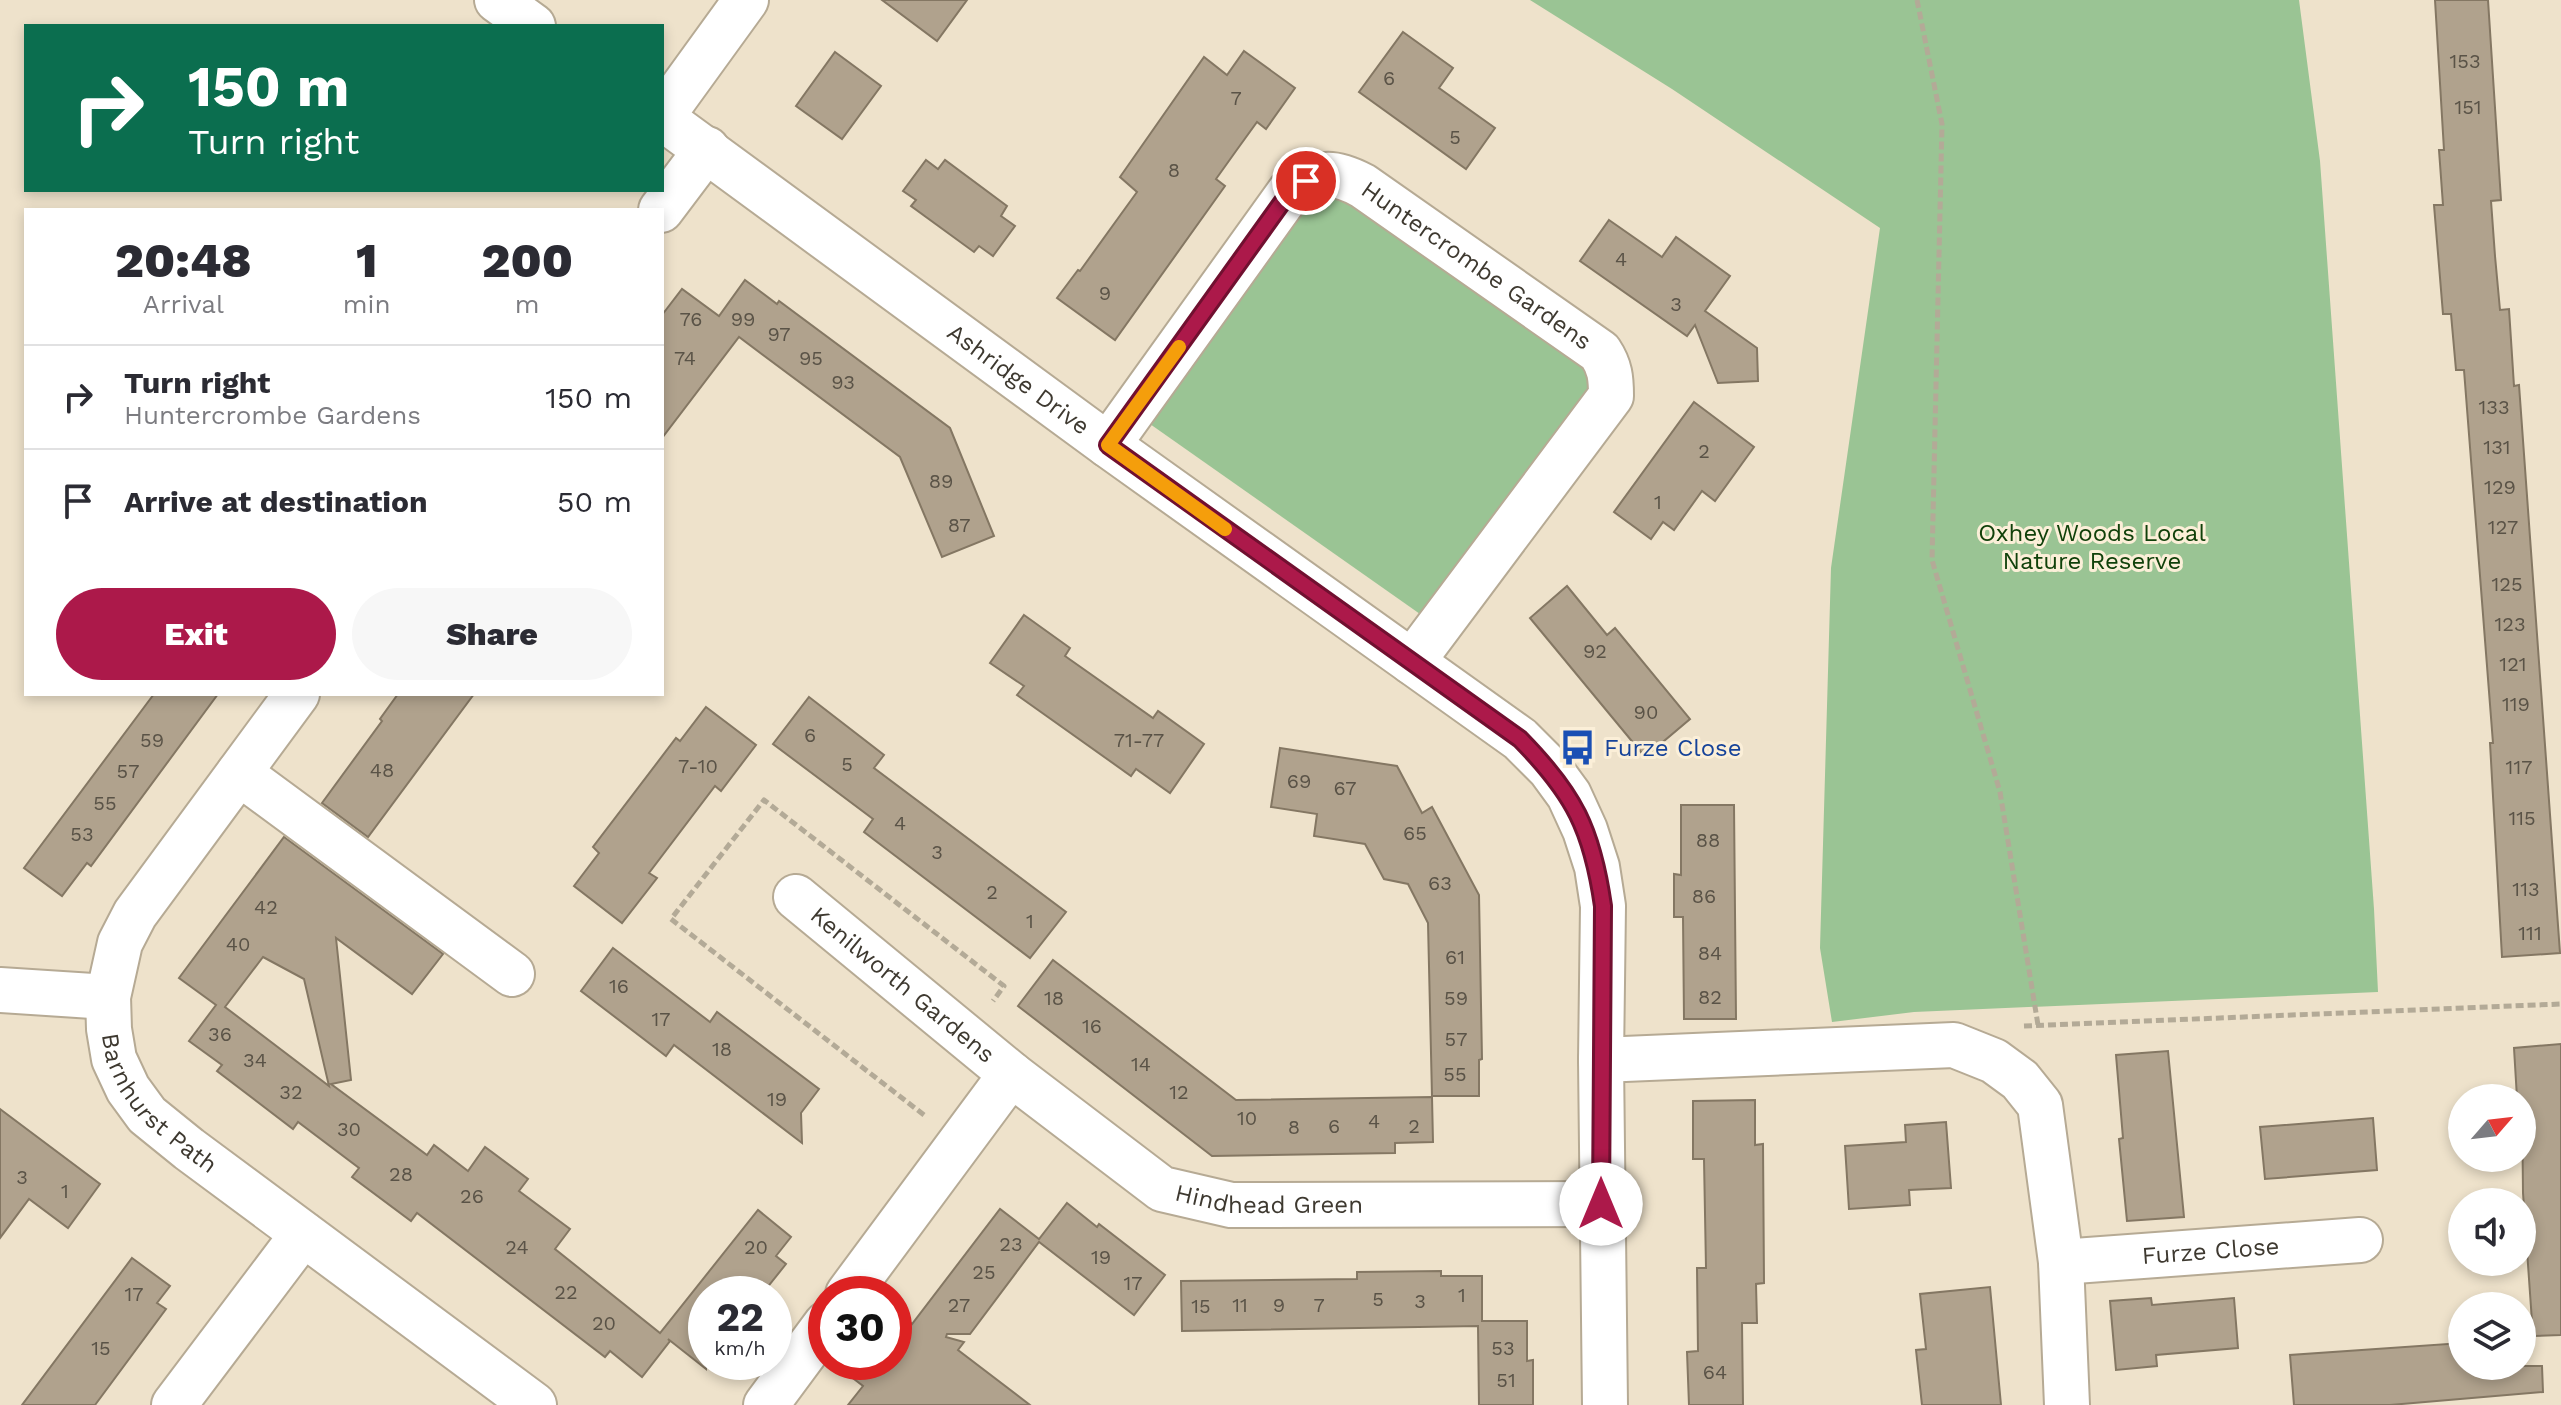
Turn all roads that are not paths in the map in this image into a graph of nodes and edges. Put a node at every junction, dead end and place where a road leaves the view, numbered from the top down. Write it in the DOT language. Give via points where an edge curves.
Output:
graph roads {
  1 [pos="497,0"];
  2 [pos="746,0"];
  3 [pos="530,24"];
  4 [pos="664,114"];
  5 [pos="664,118"];
  6 [pos="707,149"];
  7 [pos="663,208"];
  8 [pos="1108,445"];
  9 [pos="1412,662"];
  10 [pos="296,696"];
  11 [pos="239,773"];
  12 [pos="796,897"];
  13 [pos="512,974"];
  14 [pos="0,990"];
  15 [pos="108,997"];
  16 [pos="1601,1060"];
  17 [pos="1011,1074"];
  18 [pos="1601,1204"];
  19 [pos="303,1234"];
  20 [pos="2360,1240"];
  21 [pos="2061,1262"];
  22 [pos="861,1276"];
  23 [pos="808,1348"];
  24 [pos="174,1405"];
  25 [pos="534,1405"];
  26 [pos="766,1405"];
  27 [pos="1605,1405"];
  28 [pos="2067,1405"];
  1 -- 3 [label="street"];
  2 -- 4 [label="street"];
  5 -- 6 [label="street, Ashridge Drive"];
  6 -- 7 [label="street"];
  6 -- 8 [label="street, Ashridge Drive"];
  8 -- 9 [label="street, Ashridge Drive"];
  8 -- 9 [label="street, Huntercrombe Gardens" via="1291,190 1325,174 1342,174 1363,186 1600,352 1608,364 1611,396"];
  9 -- 16 [label="street, Ashridge Drive" via="1520,739 1569,795 1597,867 1603,906"];
  10 -- 11 [label="street, Barnhurst Path"];
  11 -- 13 [label="street"];
  11 -- 15 [label="street, Barnhurst Path" via="135,914 120,943"];
  12 -- 17 [label="street, Kenilworth Gardens"];
  14 -- 15 [label="street"];
  15 -- 19 [label="street, Barnhurst Path" via="114,1059 147,1115"];
  16 -- 18 [label="street, Ashridge Drive"];
  16 -- 21 [label="street" via="1954,1045 1994,1061 2020,1080 2040,1105"];
  17 -- 18 [label="street, Hindhead Green" via="1162,1189 1231,1205"];
  17 -- 22 [label="street"];
  18 -- 27 [label="street, Ashridge Drive"];
  19 -- 24 [label="street"];
  19 -- 25 [label="street, Barnhurst Path"];
  20 -- 21 [label="street, Furze Close"];
  21 -- 28 [label="street"];
  23 -- 26 [label="street"];
}
